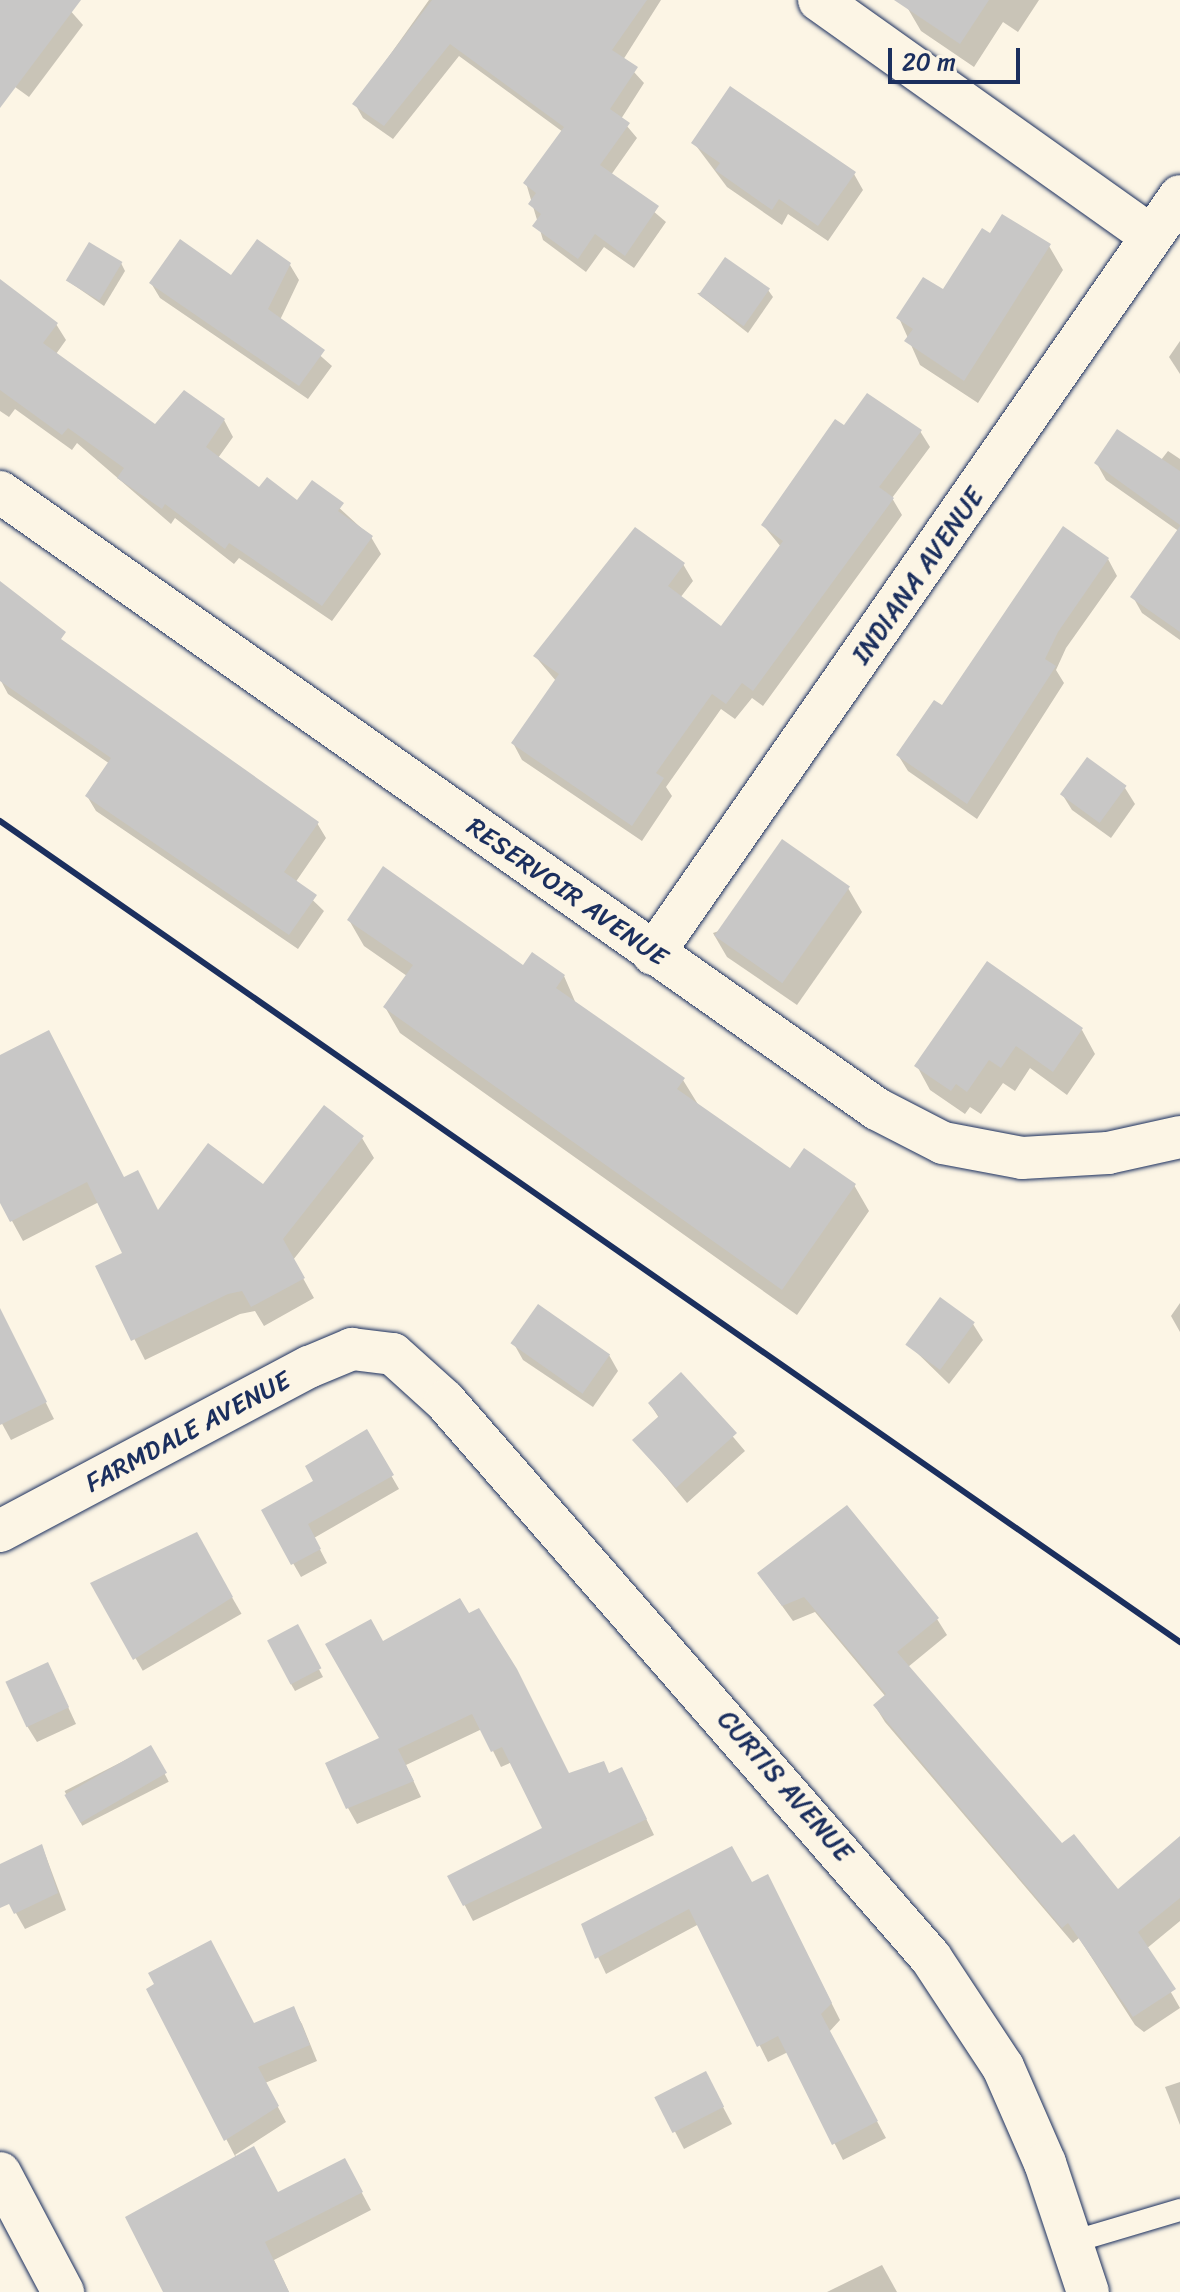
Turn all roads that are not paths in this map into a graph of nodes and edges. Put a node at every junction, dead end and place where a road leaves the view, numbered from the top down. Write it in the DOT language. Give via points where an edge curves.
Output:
graph roads {
  1 [pos="819,0"];
  2 [pos="1180,196"];
  3 [pos="1151,236"];
  4 [pos="0,492"];
  5 [pos="653,954"];
  6 [pos="1180,1137"];
  7 [pos="380,1349"];
  8 [pos="0,1531"];
  9 [pos="0,2173"];
  10 [pos="1180,2210"];
  11 [pos="1072,2242"];
  12 [pos="63,2292"];
  13 [pos="1088,2292"];
  1 -- 3 [label="street"];
  2 -- 3 [label="street, INDIANA AVENUE"];
  3 -- 5 [label="street, INDIANA AVENUE"];
  4 -- 5 [label="street, RESERVOIR AVENUE"];
  5 -- 6 [label="street, RESERVOIR AVENUE" via="877,1109 943,1143 1062,1158"];
  7 -- 8 [label="street, FARMDALE AVENUE" via="352,1349 309,1367"];
  7 -- 11 [label="street, CURTIS AVENUE" via="445,1401 931,1958 1003,2067"];
  9 -- 12 [label="street"];
  10 -- 11 [label="lane"];
  11 -- 13 [label="street, CURTIS AVENUE"];
}
